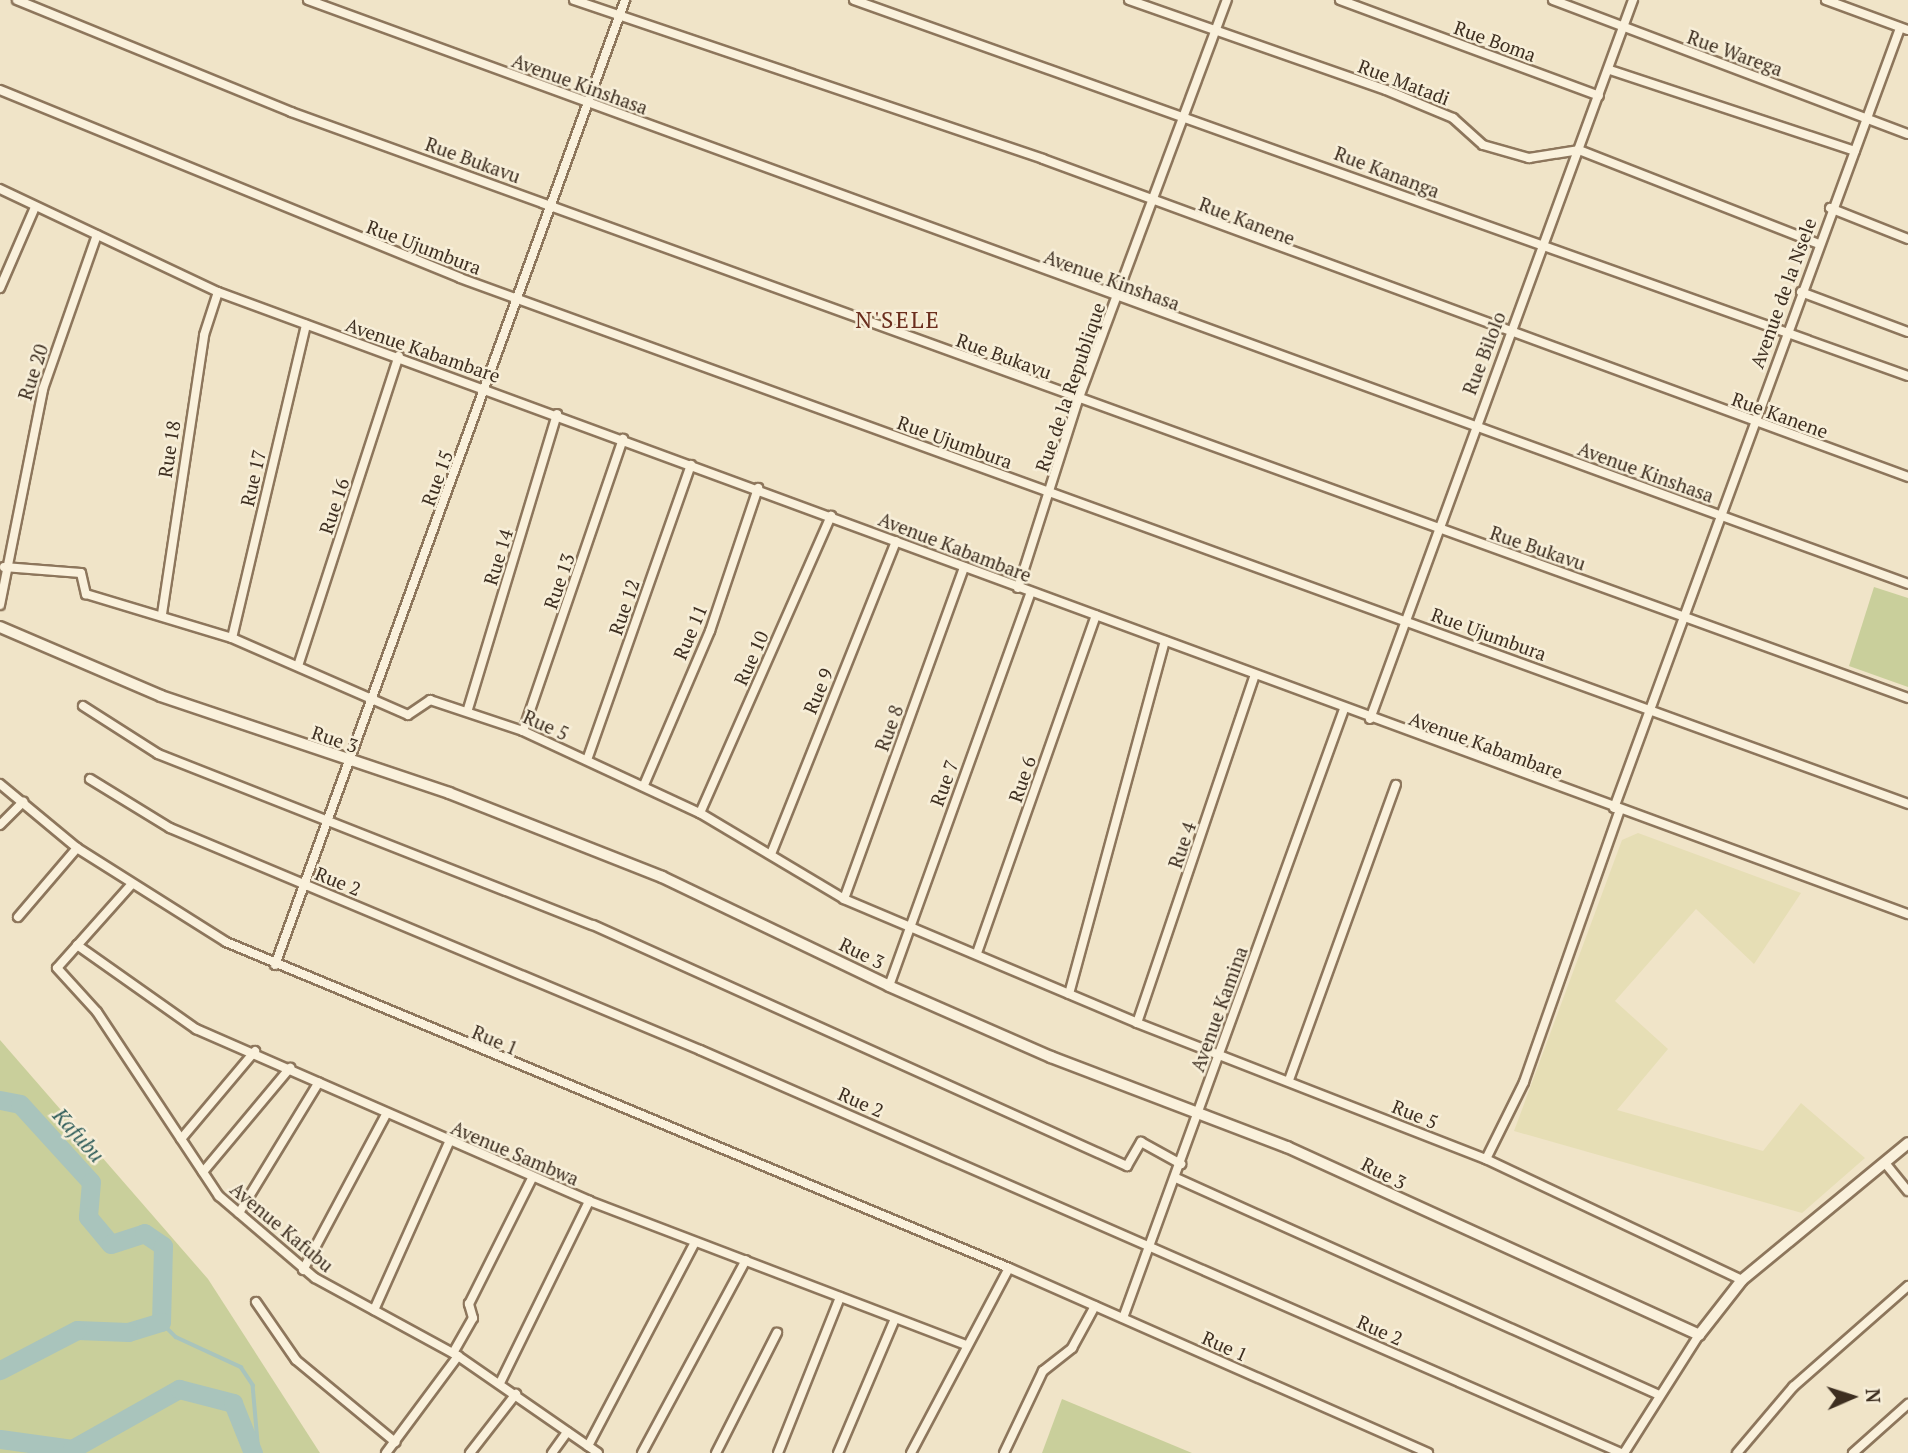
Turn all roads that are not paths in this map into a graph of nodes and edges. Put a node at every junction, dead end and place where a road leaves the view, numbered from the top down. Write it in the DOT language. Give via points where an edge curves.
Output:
graph roads {
  1 [pos="17,0"];
  2 [pos="308,0"];
  3 [pos="574,0"];
  4 [pos="625,0"];
  5 [pos="854,0"];
  6 [pos="1129,0"];
  7 [pos="1227,0"];
  8 [pos="1340,0"];
  9 [pos="1553,0"];
  10 [pos="1633,0"];
  11 [pos="1827,0"];
  12 [pos="618,17"];
  13 [pos="1904,29"];
  14 [pos="1623,30"];
  15 [pos="1214,34"];
  16 [pos="1609,70"];
  17 [pos="0,90"];
  18 [pos="1599,96"];
  19 [pos="588,103"];
  20 [pos="1185,116"];
  21 [pos="1868,118"];
  22 [pos="1908,134"];
  23 [pos="1579,150"];
  24 [pos="1855,151"];
  25 [pos="0,189"];
  26 [pos="1153,202"];
  27 [pos="551,205"];
  28 [pos="35,207"];
  29 [pos="1830,208"];
  30 [pos="97,235"];
  31 [pos="1908,239"];
  32 [pos="1819,244"];
  33 [pos="1542,245"];
  34 [pos="0,288"];
  35 [pos="218,292"];
  36 [pos="1801,292"];
  37 [pos="516,297"];
  38 [pos="1117,299"];
  39 [pos="306,325"];
  40 [pos="1787,332"];
  41 [pos="1908,332"];
  42 [pos="1509,333"];
  43 [pos="399,356"];
  44 [pos="1908,376"];
  45 [pos="486,388"];
  46 [pos="1079,400"];
  47 [pos="557,414"];
  48 [pos="1754,423"];
  49 [pos="1474,425"];
  50 [pos="623,439"];
  51 [pos="691,465"];
  52 [pos="1908,477"];
  53 [pos="758,488"];
  54 [pos="1049,493"];
  55 [pos="831,516"];
  56 [pos="1718,516"];
  57 [pos="1438,530"];
  58 [pos="896,541"];
  59 [pos="4,567"];
  60 [pos="964,567"];
  61 [pos="1908,584"];
  62 [pos="1018,588"];
  63 [pos="1031,592"];
  64 [pos="0,605"];
  65 [pos="162,614"];
  66 [pos="1096,615"];
  67 [pos="1403,620"];
  68 [pos="1682,620"];
  69 [pos="0,627"];
  70 [pos="232,638"];
  71 [pos="1165,641"];
  72 [pos="298,666"];
  73 [pos="1255,675"];
  74 [pos="1908,698"];
  75 [pos="373,702"];
  76 [pos="83,706"];
  77 [pos="468,709"];
  78 [pos="1344,709"];
  79 [pos="1650,712"];
  80 [pos="1370,719"];
  81 [pos="523,732"];
  82 [pos="587,760"];
  83 [pos="352,764"];
  84 [pos="90,779"];
  85 [pos="0,784"];
  86 [pos="643,785"];
  87 [pos="1396,785"];
  88 [pos="23,802"];
  89 [pos="1908,804"];
  90 [pos="1617,809"];
  91 [pos="700,813"];
  92 [pos="330,820"];
  93 [pos="0,825"];
  94 [pos="77,848"];
  95 [pos="771,854"];
  96 [pos="131,885"];
  97 [pos="306,885"];
  98 [pos="844,899"];
  99 [pos="1908,914"];
  100 [pos="18,917"];
  101 [pos="909,925"];
  102 [pos="77,945"];
  103 [pos="977,953"];
  104 [pos="275,965"];
  105 [pos="888,986"];
  106 [pos="1069,994"];
  107 [pos="1138,1023"];
  108 [pos="255,1051"];
  109 [pos="1220,1052"];
  110 [pos="290,1068"];
  111 [pos="1289,1080"];
  112 [pos="320,1082"];
  113 [pos="1199,1112"];
  114 [pos="387,1113"];
  115 [pos="181,1139"];
  116 [pos="449,1142"];
  117 [pos="1908,1143"];
  118 [pos="1486,1159"];
  119 [pos="1885,1163"];
  120 [pos="1181,1164"];
  121 [pos="203,1172"];
  122 [pos="533,1178"];
  123 [pos="1176,1178"];
  124 [pos="1908,1191"];
  125 [pos="589,1201"];
  126 [pos="239,1213"];
  127 [pos="695,1242"];
  128 [pos="1151,1247"];
  129 [pos="746,1260"];
  130 [pos="1009,1268"];
  131 [pos="303,1270"];
  132 [pos="1742,1280"];
  133 [pos="1908,1286"];
  134 [pos="840,1297"];
  135 [pos="256,1303"];
  136 [pos="1095,1306"];
  137 [pos="374,1310"];
  138 [pos="1124,1318"];
  139 [pos="895,1319"];
  140 [pos="777,1333"];
  141 [pos="1699,1335"];
  142 [pos="964,1345"];
  143 [pos="456,1354"];
  144 [pos="500,1383"];
  145 [pos="516,1394"];
  146 [pos="1659,1395"];
  147 [pos="1908,1404"];
  148 [pos="567,1433"];
  149 [pos="395,1442"];
  150 [pos="588,1446"];
  151 [pos="386,1453"];
  152 [pos="470,1453"];
  153 [pos="552,1453"];
  154 [pos="598,1453"];
  155 [pos="642,1453"];
  156 [pos="716,1453"];
  157 [pos="778,1453"];
  158 [pos="838,1453"];
  159 [pos="911,1453"];
  160 [pos="1004,1453"];
  161 [pos="1428,1453"];
  162 [pos="1622,1453"];
  163 [pos="1737,1453"];
  164 [pos="1853,1453"];
  1 -- 27 [label="street, Rue Bukavu" via="291,112"];
  2 -- 19 [label="street, Avenue Kinshasa"];
  3 -- 12 [label="street, Rue Kanene"];
  4 -- 12 [label="street, Rue 15"];
  5 -- 20 [label="street, Rue Kananga"];
  6 -- 15 [label="street, Rue Matadi"];
  7 -- 15 [label="street, Rue de la Republique"];
  8 -- 18 [label="street, Rue Boma"];
  9 -- 14 [label="street, Rue Warega"];
  10 -- 14 [label="street, Rue Bilolo"];
  11 -- 13 [label="street"];
  12 -- 19 [label="street, Rue 15"];
  12 -- 26 [label="street, Rue Kanene"];
  13 -- 21 [label="street, Avenue de la Nsele"];
  14 -- 16 [label="street, Rue Bilolo"];
  14 -- 21 [label="street, Rue Warega"];
  15 -- 20 [label="street, Rue de la Republique"];
  15 -- 23 [label="street, Rue Matadi" via="1386,90 1453,118 1483,145 1508,153 1529,158"];
  16 -- 18 [label="street, Rue Bilolo"];
  16 -- 24 [label="street"];
  17 -- 37 [label="street, Rue Ujumbura" via="248,196"];
  18 -- 23 [label="street, Rue Bilolo"];
  19 -- 27 [label="street, Rue 15"];
  19 -- 38 [label="street, Avenue Kinshasa"];
  20 -- 26 [label="street, Rue de la Republique"];
  20 -- 33 [label="street, Rue Kananga"];
  21 -- 22 [label="street, Rue Warega"];
  21 -- 24 [label="street, Avenue de la Nsele"];
  23 -- 32 [label="street"];
  23 -- 33 [label="street, Rue Bilolo"];
  24 -- 29 [label="street, Avenue de la Nsele"];
  25 -- 28 [label="street, Avenue Kabambare"];
  26 -- 38 [label="street, Rue de la Republique"];
  26 -- 42 [label="street, Rue Kanene"];
  27 -- 37 [label="street, Rue 15"];
  27 -- 46 [label="street, Rue Bukavu"];
  28 -- 30 [label="street, Avenue Kabambare"];
  28 -- 34 [label="street"];
  29 -- 31 [label="street"];
  29 -- 32 [label="street, Avenue de la Nsele"];
  30 -- 35 [label="street, Avenue Kabambare"];
  30 -- 59 [label="street, Rue 20" via="43,389"];
  32 -- 36 [label="street, Avenue de la Nsele"];
  33 -- 40 [label="street, Rue Kananga"];
  33 -- 42 [label="street, Rue Bilolo"];
  35 -- 39 [label="street, Avenue Kabambare"];
  35 -- 65 [label="street, Rue 18" via="204,335"];
  36 -- 40 [label="street, Avenue de la Nsele"];
  36 -- 41 [label="street"];
  37 -- 45 [label="street, Rue 15"];
  37 -- 54 [label="street, Rue Ujumbura"];
  38 -- 46 [label="street, Rue de la Republique"];
  38 -- 49 [label="street, Avenue Kinshasa"];
  39 -- 43 [label="street, Avenue Kabambare"];
  39 -- 70 [label="street, Rue 17"];
  40 -- 44 [label="street, Rue Kananga"];
  40 -- 48 [label="street, Avenue de la Nsele"];
  42 -- 48 [label="street, Rue Kanene"];
  42 -- 49 [label="street, Rue Bilolo"];
  43 -- 45 [label="street, Avenue Kabambare"];
  43 -- 72 [label="street, Rue 16"];
  45 -- 47 [label="street, Avenue Kabambare"];
  45 -- 75 [label="street, Rue 15"];
  46 -- 54 [label="street, Rue de la Republique"];
  46 -- 57 [label="street, Rue Bukavu"];
  47 -- 50 [label="street, Avenue Kabambare"];
  47 -- 77 [label="street, Rue 14"];
  48 -- 52 [label="street, Rue Kanene"];
  48 -- 56 [label="street, Avenue de la Nsele"];
  49 -- 56 [label="street, Avenue Kinshasa"];
  49 -- 57 [label="street, Rue Bilolo"];
  50 -- 51 [label="street, Avenue Kabambare"];
  50 -- 81 [label="street, Rue 13"];
  51 -- 53 [label="street, Avenue Kabambare"];
  51 -- 82 [label="street, Rue 12"];
  53 -- 55 [label="street, Avenue Kabambare"];
  53 -- 86 [label="street, Rue 11" via="710,631"];
  54 -- 62 [label="street, Rue de la Republique"];
  54 -- 67 [label="street, Rue Ujumbura"];
  55 -- 58 [label="street, Avenue Kabambare"];
  55 -- 91 [label="street, Rue 10"];
  56 -- 61 [label="street, Avenue Kinshasa"];
  56 -- 68 [label="street, Avenue de la Nsele"];
  57 -- 67 [label="street, Rue Bilolo"];
  57 -- 68 [label="street, Rue Bukavu"];
  58 -- 60 [label="street, Avenue Kabambare"];
  58 -- 95 [label="street, Rue 9"];
  59 -- 64 [label="street, Rue 20"];
  59 -- 65 [label="street, Rue 5" via="81,573 86,594"];
  60 -- 62 [label="street, Avenue Kabambare"];
  60 -- 98 [label="street, Rue 8"];
  62 -- 63 [label="street, Avenue Kabambare"];
  63 -- 66 [label="street, Avenue Kabambare"];
  63 -- 101 [label="street, Rue 7"];
  65 -- 70 [label="street, Rue 5"];
  66 -- 71 [label="street, Avenue Kabambare"];
  66 -- 103 [label="street, Rue 6"];
  67 -- 79 [label="street, Rue Ujumbura"];
  67 -- 80 [label="street, Rue Bilolo"];
  68 -- 74 [label="street, Rue Bukavu"];
  68 -- 79 [label="street, Avenue de la Nsele"];
  69 -- 83 [label="street, Rue 3" via="161,696"];
  70 -- 72 [label="street, Rue 5"];
  71 -- 73 [label="street, Avenue Kabambare"];
  71 -- 106 [label="street"];
  72 -- 75 [label="street, Rue 5"];
  73 -- 78 [label="street, Avenue Kabambare"];
  73 -- 107 [label="street, Rue 4"];
  75 -- 77 [label="street, Rue 5" via="408,715 430,700"];
  75 -- 83 [label="street, Rue 15"];
  76 -- 92 [label="street" via="158,754"];
  77 -- 81 [label="street, Rue 5"];
  78 -- 80 [label="street, Avenue Kabambare"];
  78 -- 109 [label="street, Avenue Kamina"];
  79 -- 89 [label="street, Rue Ujumbura"];
  79 -- 90 [label="street, Avenue de la Nsele"];
  80 -- 90 [label="street, Avenue Kabambare"];
  81 -- 82 [label="street, Rue 5"];
  82 -- 86 [label="street, Rue 5"];
  83 -- 92 [label="street, Rue 15"];
  83 -- 105 [label="street, Rue 3" via="449,793 662,877"];
  84 -- 97 [label="street, Rue 2" via="170,828"];
  85 -- 88 [label="street, Rue 1"];
  86 -- 91 [label="street, Rue 5"];
  87 -- 111 [label="street"];
  88 -- 93 [label="street"];
  88 -- 94 [label="street, Rue 1"];
  90 -- 99 [label="street, Avenue Kabambare"];
  90 -- 118 [label="street, Avenue de la Nsele" via="1524,1082"];
  91 -- 95 [label="street, Rue 5"];
  92 -- 97 [label="street, Rue 15"];
  92 -- 120 [label="street" via="798,1013 1127,1166 1141,1142"];
  94 -- 96 [label="street, Rue 1"];
  94 -- 100 [label="street"];
  95 -- 98 [label="street, Rue 5"];
  96 -- 102 [label="street"];
  96 -- 104 [label="street, Rue 1" via="175,915"];
  97 -- 104 [label="street, Rue 15"];
  97 -- 128 [label="street, Rue 2"];
  98 -- 101 [label="street, Rue 5"];
  101 -- 103 [label="street, Rue 5"];
  101 -- 105 [label="street, Rue 7"];
  102 -- 108 [label="street, Avenue Sambwa" via="170,1015"];
  102 -- 115 [label="street, Avenue Kafubu" via="57,968 97,1012"];
  103 -- 106 [label="street, Rue 5"];
  104 -- 130 [label="street, Rue 1"];
  105 -- 113 [label="street, Rue 3"];
  106 -- 107 [label="street, Rue 5"];
  107 -- 109 [label="street, Rue 5"];
  108 -- 110 [label="street, Avenue Sambwa"];
  108 -- 115 [label="street"];
  109 -- 111 [label="street, Rue 5"];
  109 -- 113 [label="street, Avenue Kamina"];
  110 -- 112 [label="street, Avenue Sambwa"];
  110 -- 121 [label="street"];
  111 -- 118 [label="street, Rue 5"];
  112 -- 114 [label="street, Avenue Sambwa"];
  112 -- 126 [label="street"];
  113 -- 120 [label="street, Avenue Kamina"];
  113 -- 141 [label="street, Rue 3"];
  114 -- 116 [label="street, Avenue Sambwa"];
  114 -- 131 [label="street"];
  115 -- 121 [label="street, Avenue Kafubu"];
  116 -- 122 [label="street, Avenue Sambwa"];
  116 -- 137 [label="street"];
  117 -- 119 [label="street"];
  118 -- 132 [label="street, Rue 5"];
  119 -- 124 [label="street"];
  119 -- 132 [label="street"];
  120 -- 123 [label="street, Avenue Kamina"];
  121 -- 126 [label="street, Avenue Kafubu"];
  122 -- 125 [label="street, Avenue Sambwa"];
  122 -- 143 [label="street" via="469,1304 473,1318"];
  123 -- 128 [label="street, Avenue Kamina"];
  123 -- 146 [label="street"];
  125 -- 127 [label="street, Avenue Sambwa"];
  125 -- 144 [label="street"];
  126 -- 131 [label="street, Avenue Kafubu"];
  127 -- 129 [label="street, Avenue Sambwa"];
  127 -- 150 [label="street"];
  128 -- 138 [label="street, Avenue Kamina"];
  128 -- 162 [label="street, Rue 2"];
  129 -- 134 [label="street, Avenue Sambwa"];
  129 -- 155 [label="street"];
  130 -- 136 [label="street, Rue 1"];
  130 -- 142 [label="street"];
  131 -- 137 [label="street, Avenue Kafubu"];
  132 -- 141 [label="street"];
  133 -- 163 [label="street" via="1793,1387"];
  134 -- 139 [label="street, Avenue Sambwa"];
  134 -- 157 [label="street"];
  135 -- 149 [label="street" via="296,1360"];
  136 -- 138 [label="street, Rue 1"];
  136 -- 160 [label="street" via="1072,1348 1043,1371"];
  137 -- 143 [label="street, Avenue Kafubu"];
  138 -- 161 [label="street, Rue 1"];
  139 -- 142 [label="street, Avenue Sambwa"];
  139 -- 158 [label="street"];
  140 -- 156 [label="street"];
  141 -- 146 [label="street"];
  142 -- 159 [label="street"];
  143 -- 144 [label="street, Avenue Kafubu"];
  143 -- 149 [label="street"];
  144 -- 145 [label="street, Avenue Kafubu"];
  145 -- 148 [label="street, Avenue Kafubu"];
  145 -- 152 [label="street"];
  146 -- 162 [label="street"];
  147 -- 164 [label="street"];
  148 -- 150 [label="street, Avenue Kafubu"];
  148 -- 153 [label="street"];
  149 -- 151 [label="street"];
  150 -- 154 [label="street, Avenue Kafubu"];
}
